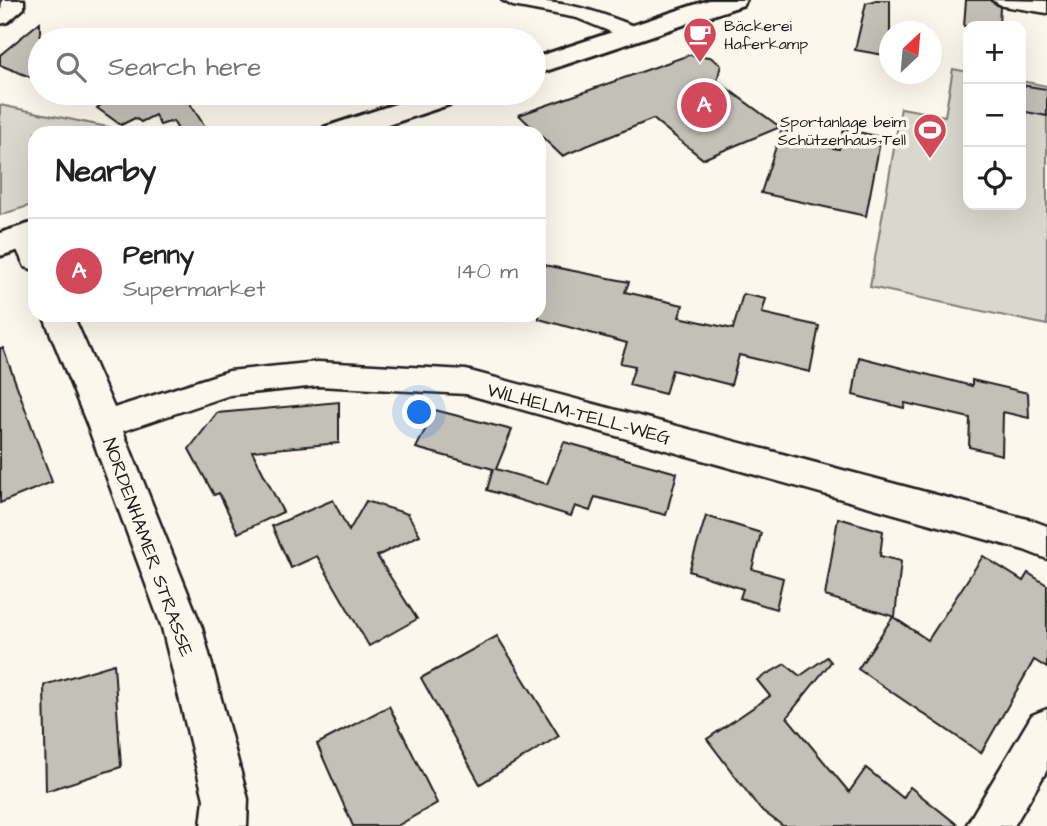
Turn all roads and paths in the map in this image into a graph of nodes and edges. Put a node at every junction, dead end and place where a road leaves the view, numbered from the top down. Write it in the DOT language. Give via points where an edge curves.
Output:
graph roads {
  1 [pos="513,0"];
  2 [pos="734,0"];
  3 [pos="1003,0"];
  4 [pos="1047,7"];
  5 [pos="633,34"];
  6 [pos="546,63"];
  7 [pos="420,105"];
  8 [pos="356,126"];
  9 [pos="61,322"];
  10 [pos="104,424"];
  11 [pos="1047,543"];
  12 [pos="1047,730"];
  13 [pos="224,826"];
  14 [pos="989,826"];
  1 -- 5 [label="street" via="583,13"];
  2 -- 5 [label="main road"];
  3 -- 4 [label="street"];
  5 -- 6 [label="main road"];
  7 -- 8 [label="main road"];
  9 -- 10 [label="street, NORDENHAMER STRASSE"];
  10 -- 11 [label="street, WILHELM-TELL-WEG" via="229,383 318,374 467,382"];
  10 -- 13 [label="street, NORDENHAMER STRASSE" via="182,628 226,799"];
  12 -- 14 [label="street"];
}
